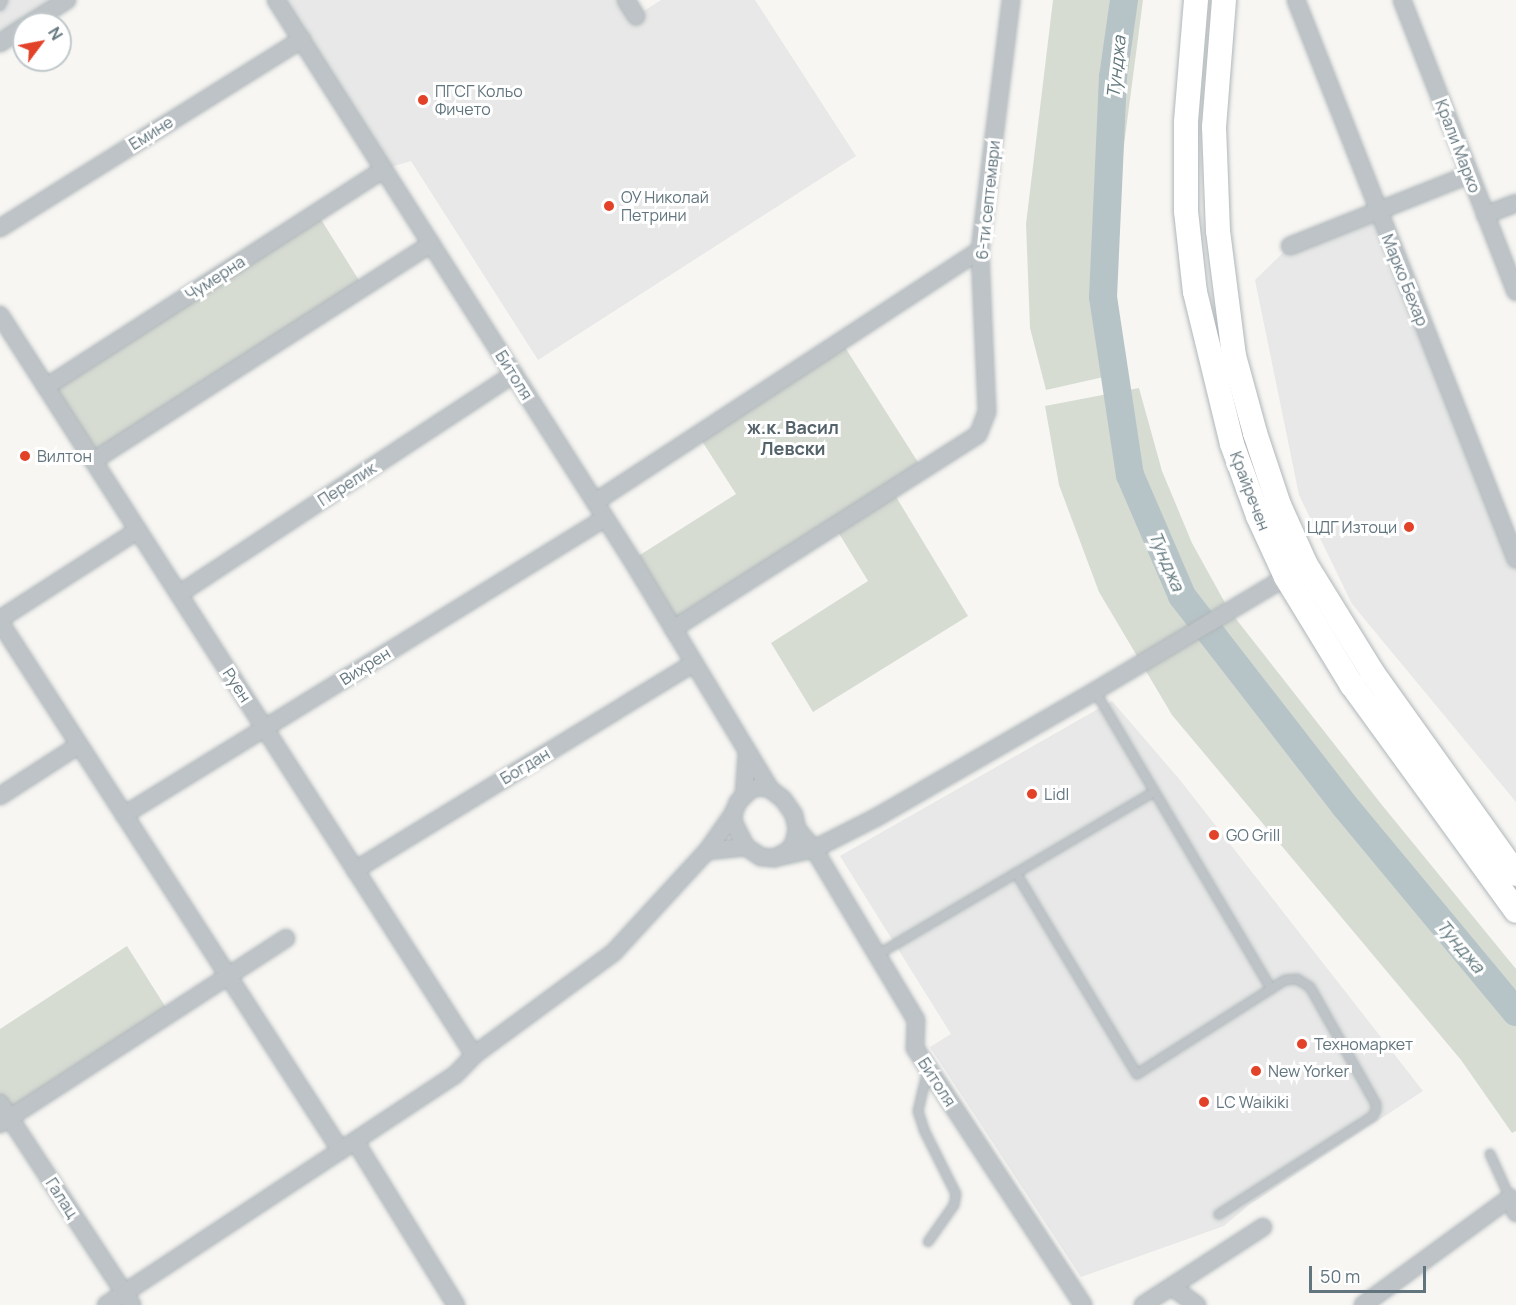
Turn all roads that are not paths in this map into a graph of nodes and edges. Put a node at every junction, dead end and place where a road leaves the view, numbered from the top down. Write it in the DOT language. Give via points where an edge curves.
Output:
graph roads {
  1 [pos="3,0"];
  2 [pos="67,0"];
  3 [pos="276,0"];
  4 [pos="626,0"];
  5 [pos="1011,0"];
  6 [pos="1196,0"];
  7 [pos="1224,0"];
  8 [pos="1296,0"];
  9 [pos="1402,0"];
  10 [pos="0,6"];
  11 [pos="48,12"];
  12 [pos="636,16"];
  13 [pos="302,39"];
  14 [pos="384,169"];
  15 [pos="1468,175"];
  16 [pos="1516,203"];
  17 [pos="1378,211"];
  18 [pos="1485,215"];
  19 [pos="0,228"];
  20 [pos="431,243"];
  21 [pos="1290,246"];
  22 [pos="980,250"];
  23 [pos="1516,292"];
  24 [pos="0,315"];
  25 [pos="514,374"];
  26 [pos="46,387"];
  27 [pos="93,460"];
  28 [pos="595,502"];
  29 [pos="605,518"];
  30 [pos="138,530"];
  31 [pos="1516,559"];
  32 [pos="1306,565"];
  33 [pos="1286,577"];
  34 [pos="179,594"];
  35 [pos="0,621"];
  36 [pos="673,629"];
  37 [pos="694,663"];
  38 [pos="1095,691"];
  39 [pos="265,728"];
  40 [pos="79,745"];
  41 [pos="747,752"];
  42 [pos="770,789"];
  43 [pos="1154,792"];
  44 [pos="744,794"];
  45 [pos="0,796"];
  46 [pos="733,814"];
  47 [pos="124,815"];
  48 [pos="798,829"];
  49 [pos="746,847"];
  50 [pos="814,849"];
  51 [pos="707,850"];
  52 [pos="774,858"];
  53 [pos="355,870"];
  54 [pos="1016,873"];
  55 [pos="1516,874"];
  56 [pos="1516,911"];
  57 [pos="286,938"];
  58 [pos="877,955"];
  59 [pos="228,976"];
  60 [pos="1271,989"];
  61 [pos="474,1055"];
  62 [pos="928,1068"];
  63 [pos="0,1103"];
  64 [pos="5,1121"];
  65 [pos="355,1141"];
  66 [pos="341,1151"];
  67 [pos="1490,1154"];
  68 [pos="1513,1206"];
  69 [pos="1220,1214"];
  70 [pos="1263,1227"];
  71 [pos="928,1242"];
  72 [pos="1172,1287"];
  73 [pos="128,1299"];
  74 [pos="106,1305"];
  75 [pos="456,1305"];
  76 [pos="1083,1305"];
  77 [pos="1143,1305"];
  78 [pos="1197,1305"];
  79 [pos="1363,1305"];
  1 -- 10 [label="lane"];
  2 -- 11 [label="street"];
  3 -- 13 [label="street, Битоля"];
  4 -- 12 [label="street"];
  5 -- 22 [label="street, 6-ти септември"];
  6 -- 33 [label="street, Крайречен" via="1185,160 1195,292 1232,444"];
  7 -- 32 [label="street, Крайречен" via="1214,127 1218,231 1234,356 1279,505"];
  8 -- 17 [label="street, Марко Бехар"];
  9 -- 15 [label="street, Крали Марко"];
  13 -- 14 [label="street, Битоля"];
  13 -- 19 [label="street, Емине"];
  14 -- 20 [label="street, Битоля"];
  14 -- 26 [label="street, Чумерна"];
  15 -- 17 [label="street"];
  15 -- 18 [label="street, Крали Марко"];
  16 -- 18 [label="street"];
  17 -- 21 [label="street"];
  17 -- 31 [label="street, Марко Бехар"];
  18 -- 23 [label="street, Крали Марко"];
  20 -- 25 [label="street, Битоля"];
  20 -- 27 [label="street"];
  22 -- 28 [label="street"];
  22 -- 36 [label="street, 6-ти септември" via="987,412 978,435"];
  24 -- 26 [label="street, Руен"];
  25 -- 28 [label="street, Битоля"];
  25 -- 34 [label="street, Перелик"];
  26 -- 27 [label="street, Руен"];
  27 -- 30 [label="street, Руен"];
  28 -- 29 [label="street, Битоля"];
  29 -- 36 [label="street, Битоля"];
  29 -- 39 [label="street, Вихрен"];
  30 -- 34 [label="street, Руен"];
  30 -- 35 [label="street"];
  32 -- 33 [label="street"];
  32 -- 55 [label="street, Крайречен" via="1372,672"];
  33 -- 38 [label="street"];
  33 -- 56 [label="street, Крайречен" via="1353,685"];
  34 -- 39 [label="street, Руен"];
  35 -- 40 [label="street"];
  36 -- 37 [label="street, Битоля"];
  37 -- 41 [label="street, Битоля"];
  37 -- 53 [label="street, Богдан"];
  38 -- 43 [label="lane"];
  38 -- 50 [label="street"];
  39 -- 47 [label="street, Вихрен"];
  39 -- 53 [label="street, Руен"];
  40 -- 45 [label="street"];
  40 -- 47 [label="street"];
  41 -- 42 [label="street, Битоля"];
  41 -- 44 [label="street"];
  42 -- 44 [label="street"];
  42 -- 48 [label="street" via="783,799"];
  43 -- 54 [label="lane"];
  43 -- 60 [label="lane"];
  44 -- 46 [label="street"];
  46 -- 49 [label="street" via="736,831"];
  46 -- 51 [label="street"];
  47 -- 59 [label="street"];
  48 -- 50 [label="street, Битоля"];
  48 -- 52 [label="street" via="788,851"];
  49 -- 51 [label="street"];
  49 -- 52 [label="street" via="760,857"];
  50 -- 52 [label="street"];
  50 -- 58 [label="street, Битоля"];
  51 -- 61 [label="street" via="614,952"];
  53 -- 61 [label="street, Руен"];
  54 -- 58 [label="lane"];
  54 -- 60 [label="lane" via="1137,1074"];
  57 -- 59 [label="street"];
  58 -- 62 [label="street, Битоля" via="916,1020 915,1048"];
  59 -- 64 [label="street"];
  59 -- 66 [label="street"];
  60 -- 69 [label="lane" via="1285,980 1297,979 1310,987 1376,1110 1373,1116"];
  61 -- 65 [label="street" via="455,1075"];
  62 -- 71 [label="lane" via="918,1111 956,1194 954,1205"];
  62 -- 76 [label="street, Битоля"];
  63 -- 64 [label="street, Галац"];
  64 -- 73 [label="street, Галац"];
  65 -- 66 [label="street"];
  65 -- 75 [label="street"];
  66 -- 73 [label="street"];
  67 -- 68 [label="lane"];
  68 -- 79 [label="street"];
  70 -- 72 [label="street"];
  72 -- 77 [label="street"];
  72 -- 78 [label="street"];
  73 -- 74 [label="street"];
}
